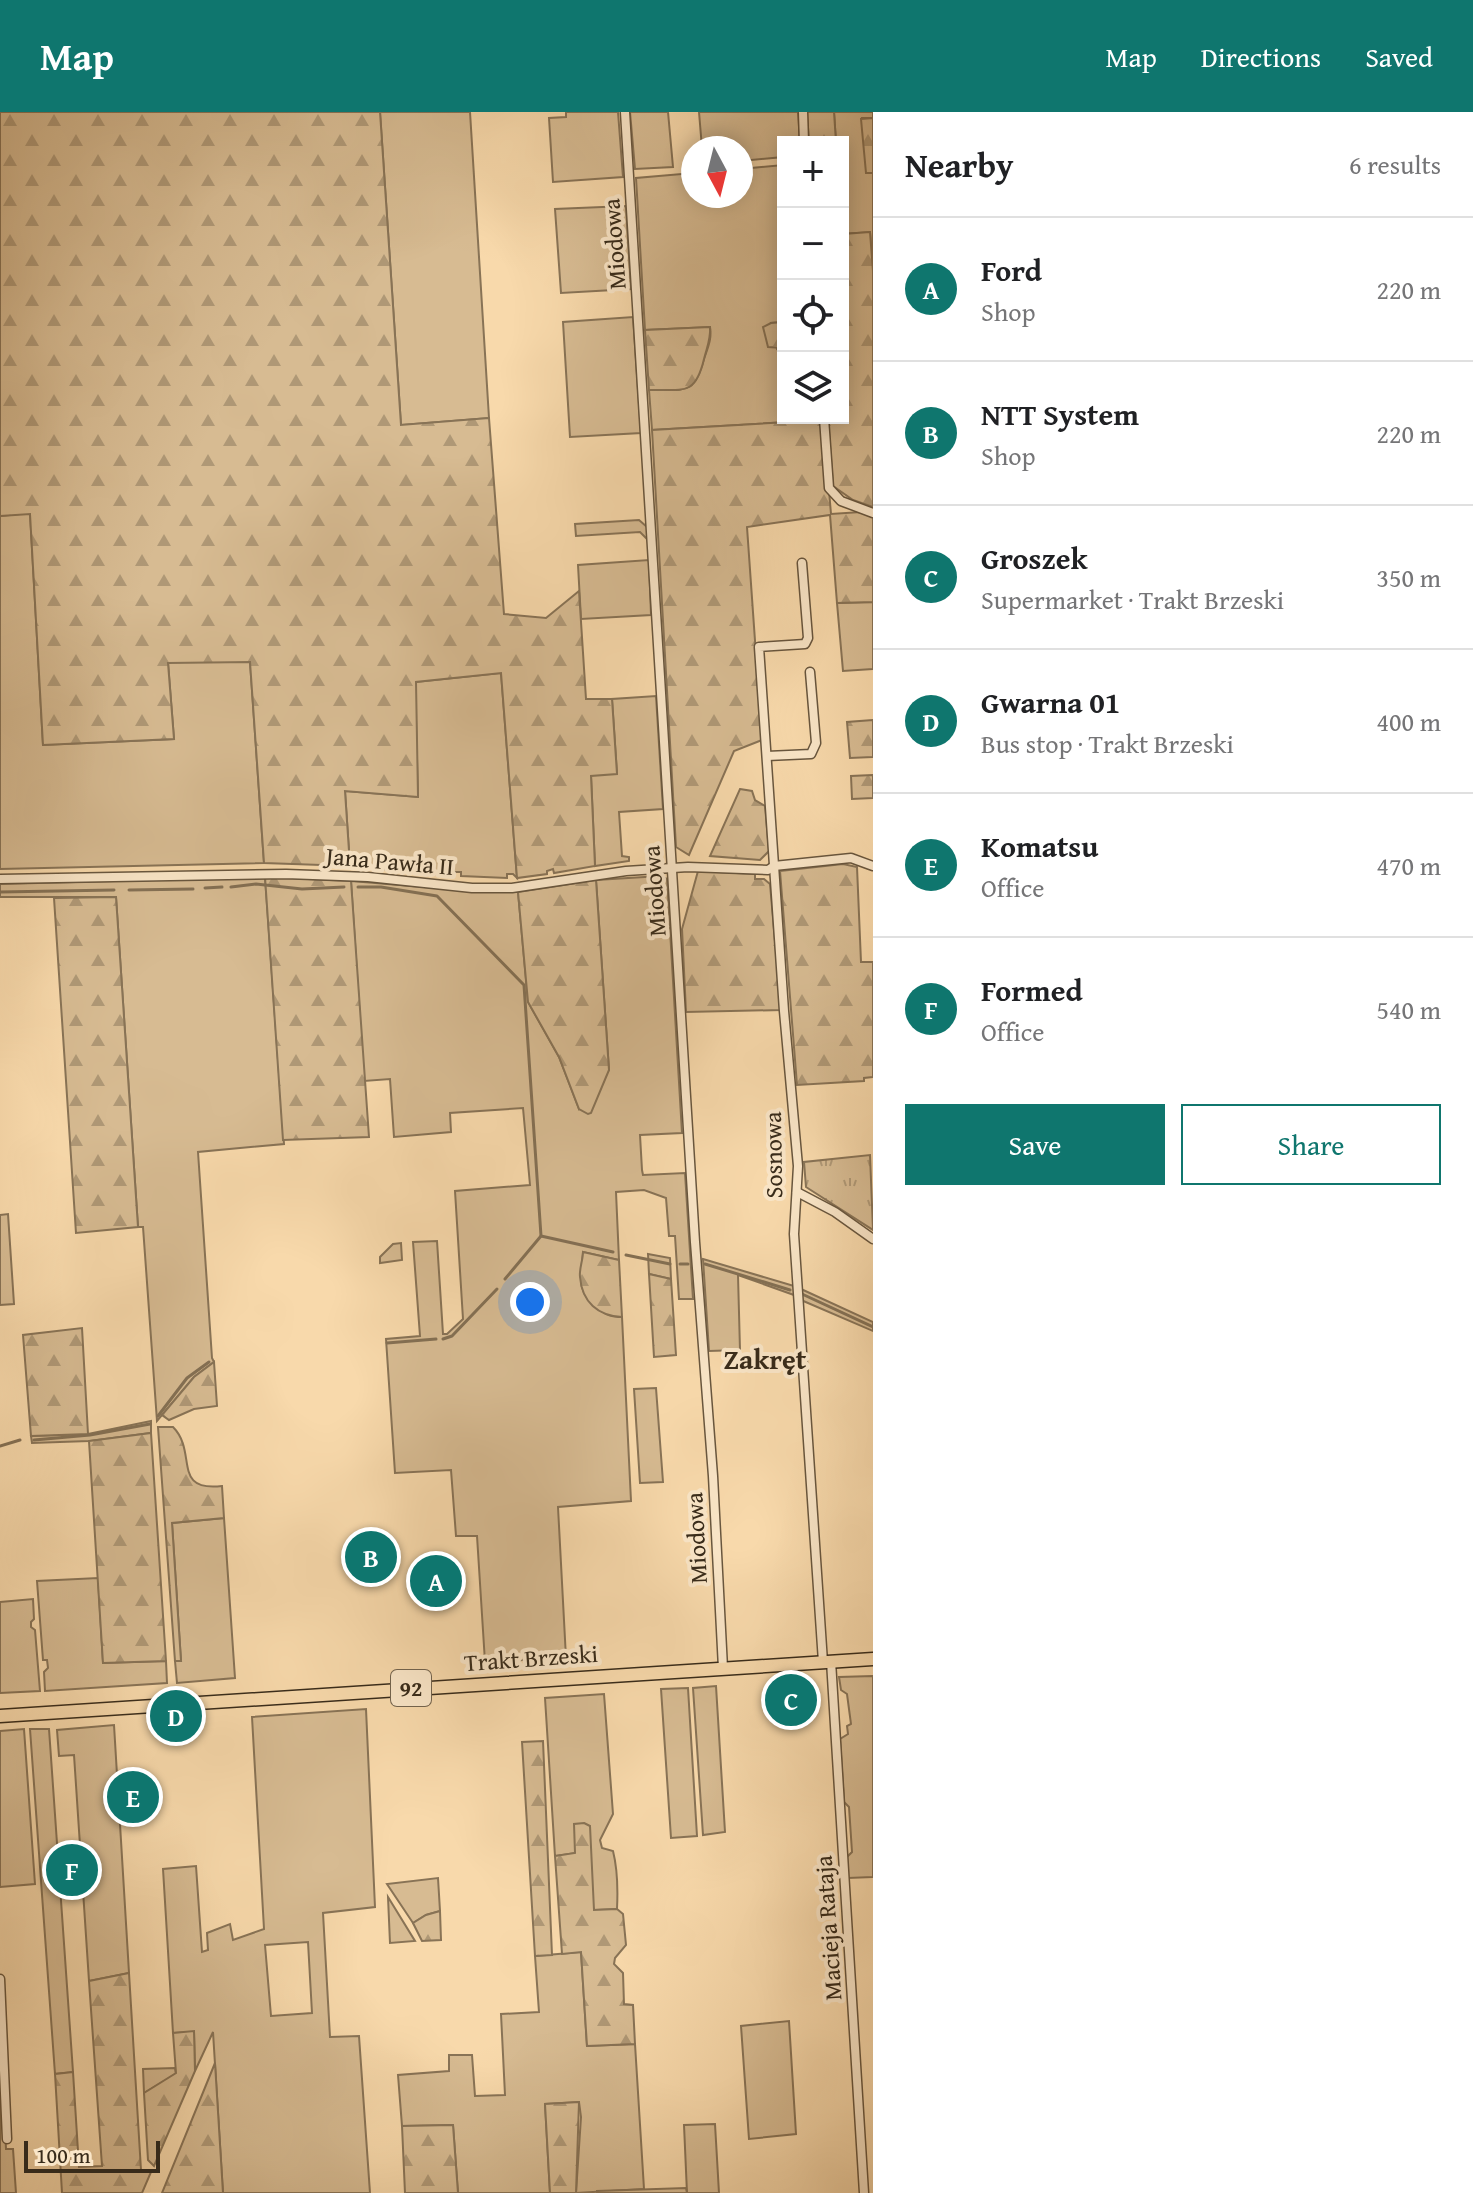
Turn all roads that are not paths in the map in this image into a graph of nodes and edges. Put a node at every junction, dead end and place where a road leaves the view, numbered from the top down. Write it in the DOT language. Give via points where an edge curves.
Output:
graph roads {
  1 [pos="625,112"];
  2 [pos="803,112"];
  3 [pos="804,136"];
  4 [pos="824,424"];
  5 [pos="873,513"];
  6 [pos="802,563"];
  7 [pos="810,672"];
  8 [pos="767,756"];
  9 [pos="774,866"];
  10 [pos="873,866"];
  11 [pos="673,868"];
  12 [pos="0,879"];
  13 [pos="797,1192"];
  14 [pos="873,1239"];
  15 [pos="873,1659"];
  16 [pos="827,1662"];
  17 [pos="723,1668"];
  18 [pos="0,1716"];
  19 [pos="0,1979"];
  20 [pos="7,2139"];
  21 [pos="864,2193"];
  1 -- 11 [label="street, Miodowa"];
  2 -- 3 [label="street"];
  4 -- 5 [label="street" via="829,488 841,501"];
  6 -- 8 [label="street, Sosnowa" via="805,644 759,647"];
  7 -- 8 [label="street" via="816,743 811,754"];
  8 -- 9 [label="street, Sosnowa"];
  9 -- 10 [label="street, Jana Pawła II" via="851,858"];
  9 -- 11 [label="street, Jana Pawła II"];
  9 -- 13 [label="street, Sosnowa"];
  11 -- 12 [label="street, Jana Pawła II" via="512,888 286,874"];
  11 -- 17 [label="street, Miodowa"];
  13 -- 14 [label="street"];
  13 -- 16 [label="street, Sosnowa" via="794,1234"];
  15 -- 16 [label="main road, Trakt Brzeski / 92"];
  16 -- 17 [label="main road, Trakt Brzeski / 92"];
  16 -- 21 [label="street, Macieja Rataja"];
  17 -- 18 [label="main road, Trakt Brzeski / 92"];
  19 -- 20 [label="street"];
}
